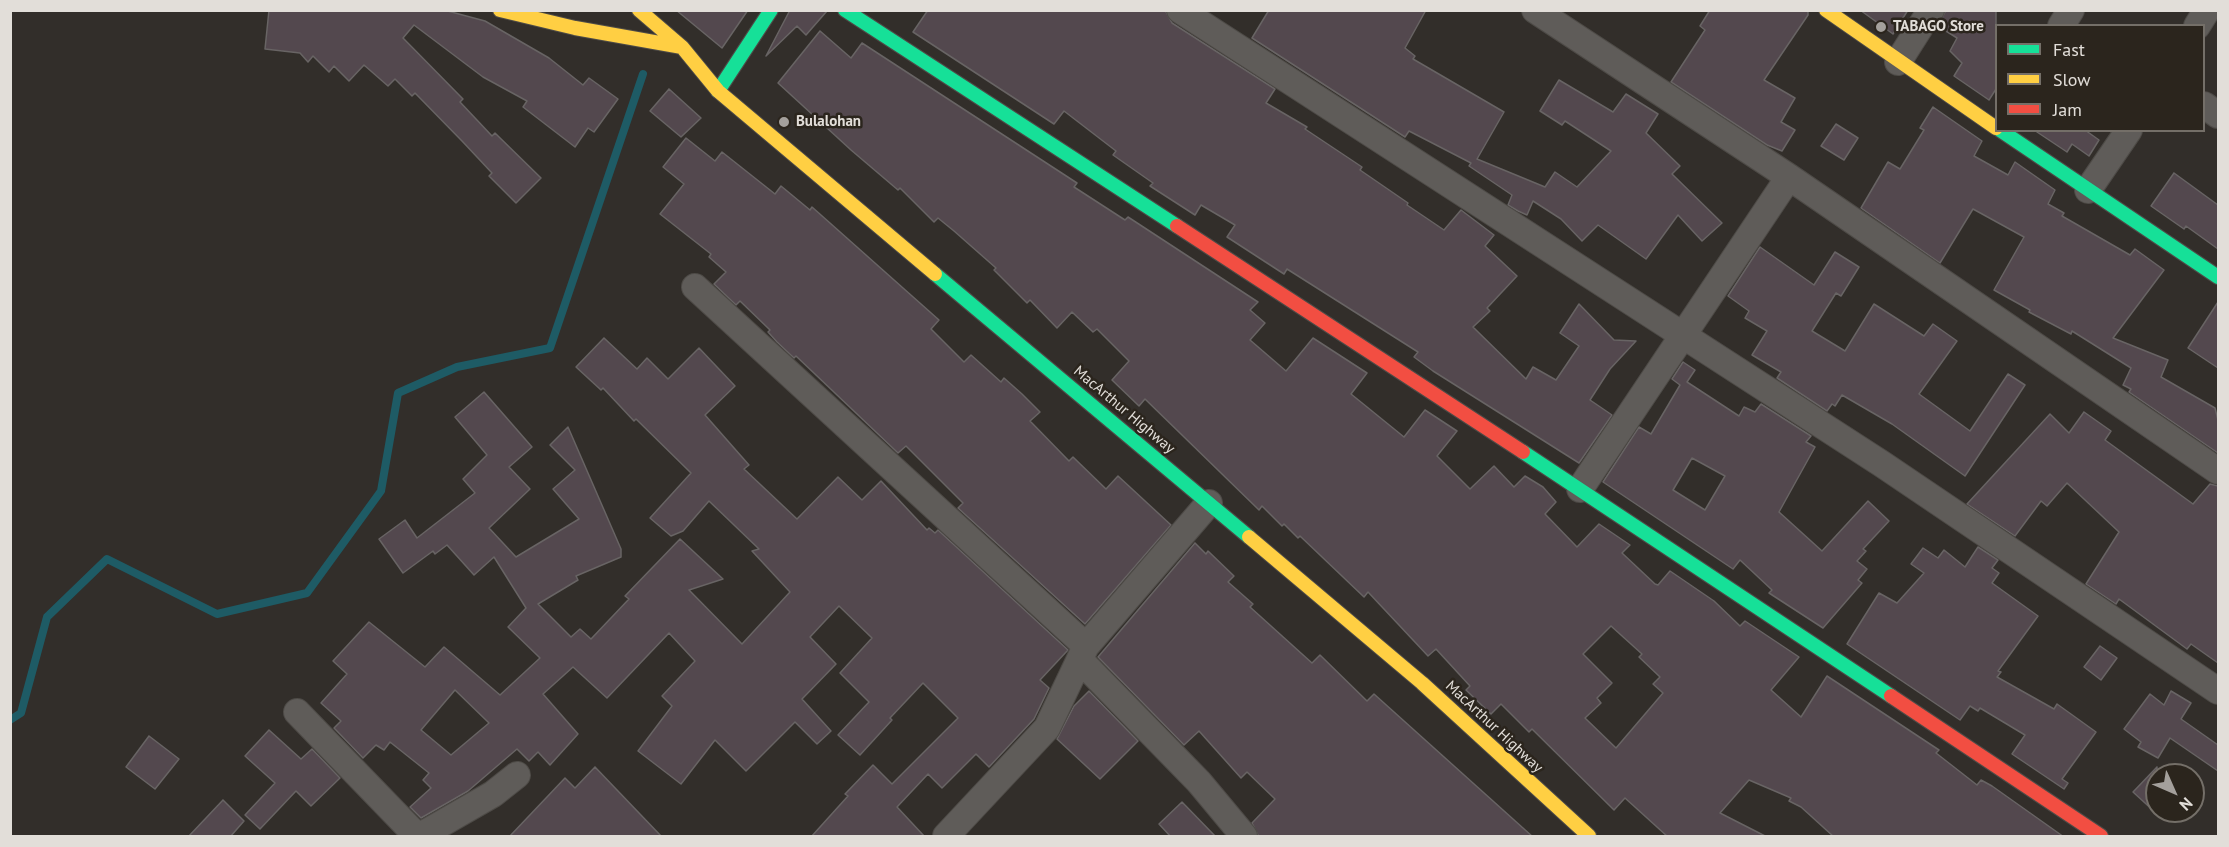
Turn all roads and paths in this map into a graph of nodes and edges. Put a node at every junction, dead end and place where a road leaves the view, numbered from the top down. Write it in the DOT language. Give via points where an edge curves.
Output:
graph roads {
  1 [pos="500,10"];
  2 [pos="639,10"];
  3 [pos="771,10"];
  4 [pos="845,10"];
  5 [pos="1180,10"];
  6 [pos="1535,10"];
  7 [pos="1826,10"];
  8 [pos="1931,10"];
  9 [pos="2071,10"];
  10 [pos="2206,10"];
  11 [pos="2062,24"];
  12 [pos="2198,24"];
  13 [pos="682,47"];
  14 [pos="1898,62"];
  15 [pos="718,91"];
  16 [pos="2205,106"];
  17 [pos="2218,115"];
  18 [pos="1995,126"];
  19 [pos="2004,132"];
  20 [pos="2128,132"];
  21 [pos="1789,177"];
  22 [pos="2088,190"];
  23 [pos="2218,277"];
  24 [pos="695,287"];
  25 [pos="1682,337"];
  26 [pos="2218,471"];
  27 [pos="1580,489"];
  28 [pos="1209,502"];
  29 [pos="1083,653"];
  30 [pos="2218,691"];
  31 [pos="297,712"];
  32 [pos="517,775"];
  33 [pos="409,833"];
  34 [pos="946,837"];
  35 [pos="1244,837"];
  36 [pos="1589,837"];
  37 [pos="2101,837"];
  1 -- 13 [label="main road"];
  2 -- 13 [label="main road, MacArthur Highway"];
  3 -- 15 [label="main road"];
  4 -- 27 [label="main road"];
  5 -- 25 [label="street"];
  6 -- 21 [label="street"];
  7 -- 14 [label="main road"];
  8 -- 14 [label="street"];
  9 -- 11 [label="street"];
  10 -- 12 [label="street"];
  13 -- 15 [label="main road, MacArthur Highway"];
  14 -- 18 [label="main road"];
  15 -- 28 [label="main road, MacArthur Highway"];
  16 -- 17 [label="street"];
  19 -- 22 [label="main road"];
  20 -- 22 [label="street"];
  21 -- 25 [label="street"];
  21 -- 26 [label="street"];
  22 -- 23 [label="main road"];
  24 -- 29 [label="street"];
  25 -- 27 [label="street"];
  25 -- 30 [label="street" via="1882,464"];
  27 -- 37 [label="main road"];
  28 -- 29 [label="street"];
  28 -- 36 [label="main road, MacArthur Highway" via="1422,683"];
  29 -- 34 [label="street" via="1047,728"];
  29 -- 35 [label="street"];
  31 -- 33 [label="street"];
  32 -- 33 [label="street" via="493,794"];
}
